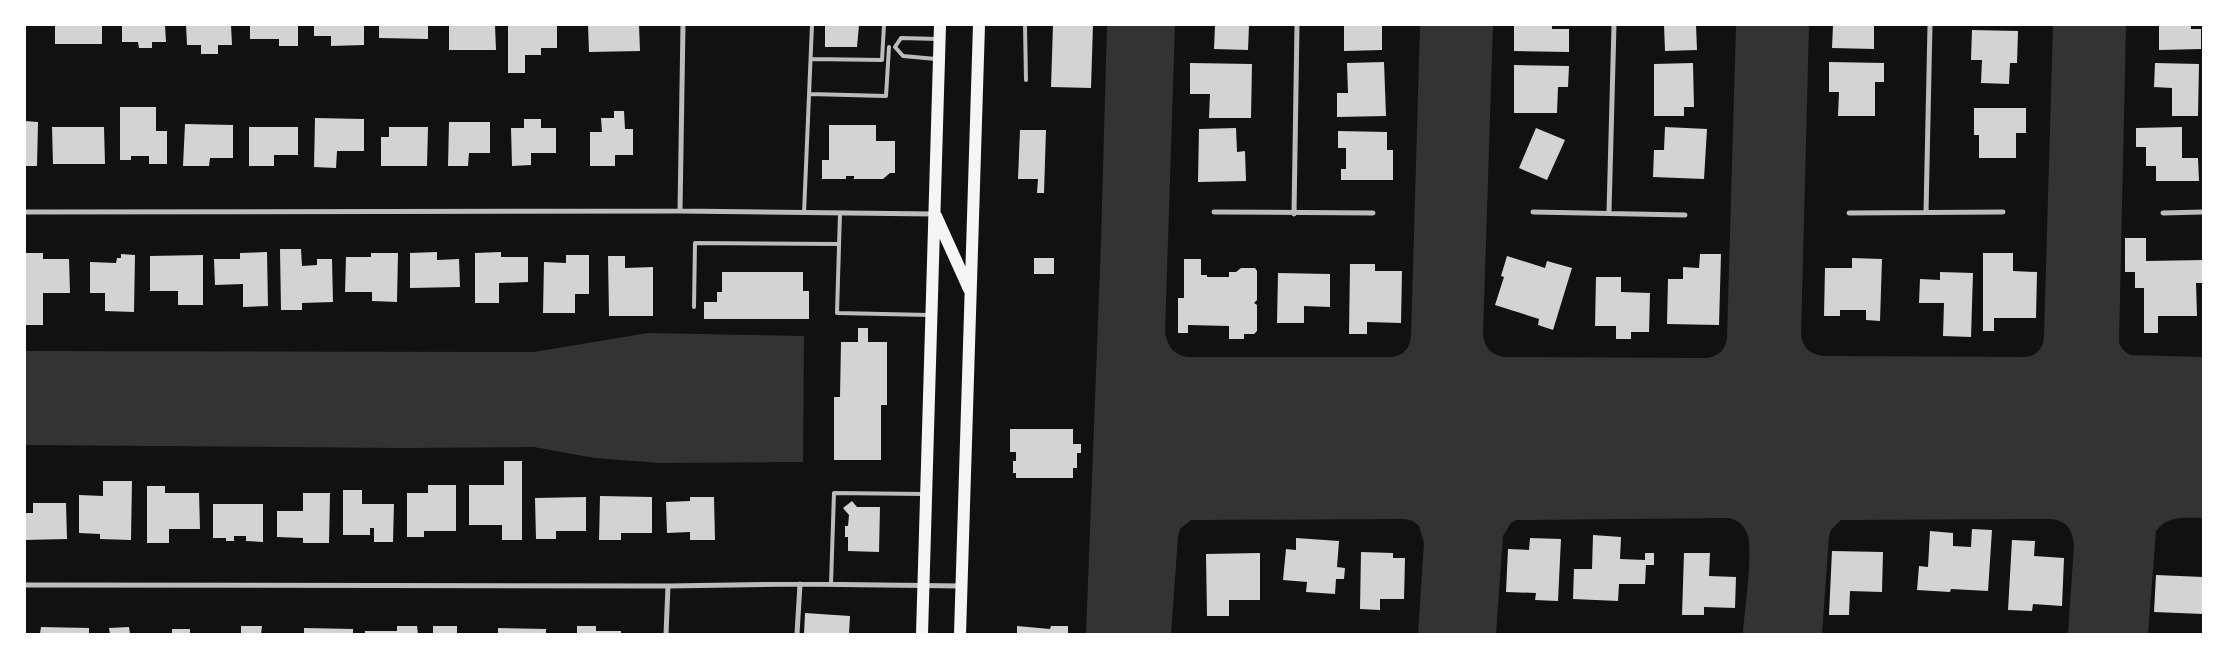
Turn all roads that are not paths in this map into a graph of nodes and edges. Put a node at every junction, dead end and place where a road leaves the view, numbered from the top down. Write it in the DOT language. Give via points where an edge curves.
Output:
graph roads {
  1 [pos="683,25"];
  2 [pos="812,25"];
  3 [pos="884,25"];
  4 [pos="940,25"];
  5 [pos="979,25"];
  6 [pos="1025,25"];
  7 [pos="1297,25"];
  8 [pos="1614,25"];
  9 [pos="1930,25"];
  10 [pos="940,40"];
  11 [pos="894,46"];
  12 [pos="883,47"];
  13 [pos="889,47"];
  14 [pos="811,59"];
  15 [pos="939,59"];
  16 [pos="1026,80"];
  17 [pos="810,94"];
  18 [pos="680,211"];
  19 [pos="25,212"];
  20 [pos="1214,212"];
  21 [pos="1533,212"];
  22 [pos="1609,212"];
  23 [pos="1926,212"];
  24 [pos="2003,212"];
  25 [pos="2203,212"];
  26 [pos="804,213"];
  27 [pos="840,213"];
  28 [pos="1373,213"];
  29 [pos="1849,213"];
  30 [pos="2163,213"];
  31 [pos="935,214"];
  32 [pos="1294,214"];
  33 [pos="1685,214"];
  34 [pos="839,244"];
  35 [pos="971,294"];
  36 [pos="694,307"];
  37 [pos="932,315"];
  38 [pos="927,494"];
  39 [pos="800,584"];
  40 [pos="831,584"];
  41 [pos="924,584"];
  42 [pos="25,585"];
  43 [pos="668,586"];
  44 [pos="962,586"];
  45 [pos="666,634"];
  46 [pos="797,634"];
  47 [pos="922,634"];
  48 [pos="960,634"];
  1 -- 18 [label="street"];
  2 -- 14 [label="lane"];
  3 -- 12 [label="lane"];
  4 -- 10 [label="main road"];
  5 -- 35 [label="main road"];
  6 -- 16 [label="lane"];
  7 -- 32 [label="street"];
  8 -- 22 [label="street"];
  9 -- 23 [label="street"];
  10 -- 11 [label="lane" via="901,38"];
  10 -- 15 [label="main road"];
  11 -- 13 [label="lane"];
  11 -- 15 [label="lane" via="903,56"];
  12 -- 13 [label="lane"];
  12 -- 14 [label="lane" via="882,60"];
  13 -- 17 [label="lane" via="886,96"];
  14 -- 17 [label="lane"];
  15 -- 31 [label="main road"];
  17 -- 26 [label="lane"];
  18 -- 19 [label="street"];
  18 -- 26 [label="street"];
  20 -- 32 [label="street"];
  21 -- 22 [label="street"];
  22 -- 33 [label="street"];
  23 -- 24 [label="street"];
  23 -- 29 [label="street"];
  25 -- 30 [label="street"];
  26 -- 27 [label="street"];
  27 -- 31 [label="street"];
  27 -- 34 [label="lane"];
  28 -- 32 [label="street"];
  31 -- 35 [label="main road"];
  31 -- 37 [label="main road"];
  34 -- 36 [label="lane" via="695,244"];
  34 -- 37 [label="lane" via="838,313"];
  35 -- 44 [label="main road"];
  37 -- 38 [label="main road"];
  38 -- 40 [label="lane" via="834,493"];
  38 -- 41 [label="main road"];
  39 -- 40 [label="street"];
  39 -- 43 [label="street"];
  39 -- 46 [label="street"];
  40 -- 41 [label="street"];
  41 -- 44 [label="street"];
  41 -- 47 [label="main road"];
  42 -- 43 [label="street"];
  43 -- 45 [label="street"];
  44 -- 48 [label="main road"];
}
